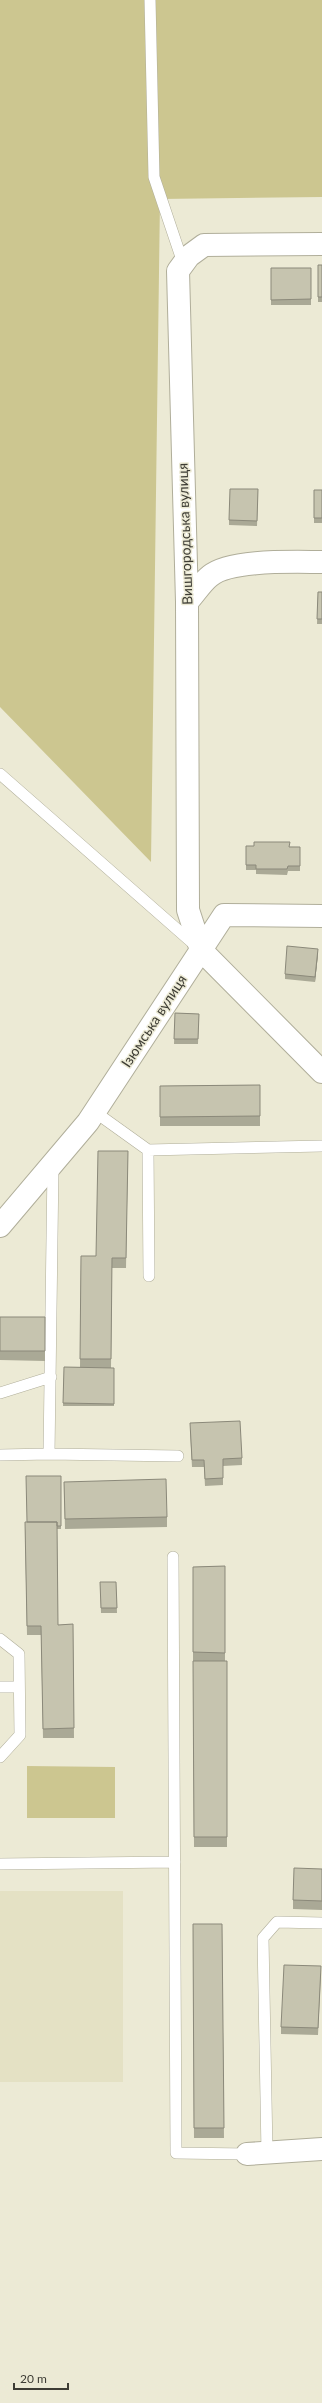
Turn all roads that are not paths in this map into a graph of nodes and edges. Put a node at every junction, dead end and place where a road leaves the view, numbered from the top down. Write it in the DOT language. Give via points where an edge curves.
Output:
graph roads {
  1 [pos="150,0"];
  2 [pos="322,244"];
  3 [pos="183,264"];
  4 [pos="322,562"];
  5 [pos="188,602"];
  6 [pos="0,774"];
  7 [pos="322,916"];
  8 [pos="200,950"];
  9 [pos="322,1072"];
  10 [pos="94,1112"];
  11 [pos="322,1146"];
  12 [pos="148,1150"];
  13 [pos="53,1163"];
  14 [pos="0,1226"];
  15 [pos="149,1276"];
  16 [pos="51,1376"];
  17 [pos="0,1393"];
  18 [pos="49,1454"];
  19 [pos="0,1455"];
  20 [pos="178,1456"];
  21 [pos="173,1557"];
  22 [pos="0,1639"];
  23 [pos="0,1687"];
  24 [pos="19,1687"];
  25 [pos="0,1756"];
  26 [pos="175,1862"];
  27 [pos="0,1864"];
  28 [pos="322,1923"];
  29 [pos="322,2150"];
  30 [pos="257,2153"];
  1 -- 3 [label="lane" via="154,178"];
  2 -- 3 [label="street" via="204,245"];
  3 -- 5 [label="street, Вишгородська вулиця" via="178,271"];
  4 -- 5 [label="street" via="276,562 223,568 210,576"];
  5 -- 8 [label="street, Вишгородська вулиця" via="188,910"];
  6 -- 8 [label="lane"];
  7 -- 8 [label="street, Ізюмська вулиця" via="224,915"];
  8 -- 9 [label="street"];
  8 -- 10 [label="street, Ізюмська вулиця"];
  10 -- 12 [label="lane"];
  10 -- 13 [label="street, Ізюмська вулиця"];
  11 -- 12 [label="lane"];
  12 -- 15 [label="lane"];
  13 -- 14 [label="street, Ізюмська вулиця"];
  13 -- 16 [label="lane"];
  16 -- 17 [label="lane"];
  16 -- 18 [label="lane"];
  18 -- 19 [label="lane"];
  18 -- 20 [label="lane"];
  21 -- 26 [label="lane"];
  22 -- 24 [label="lane" via="19,1654"];
  23 -- 24 [label="lane"];
  24 -- 25 [label="lane" via="20,1735"];
  26 -- 27 [label="lane"];
  26 -- 30 [label="lane" via="176,2153"];
  28 -- 30 [label="lane" via="277,1922 263,1938"];
  29 -- 30 [label="street"];
}
